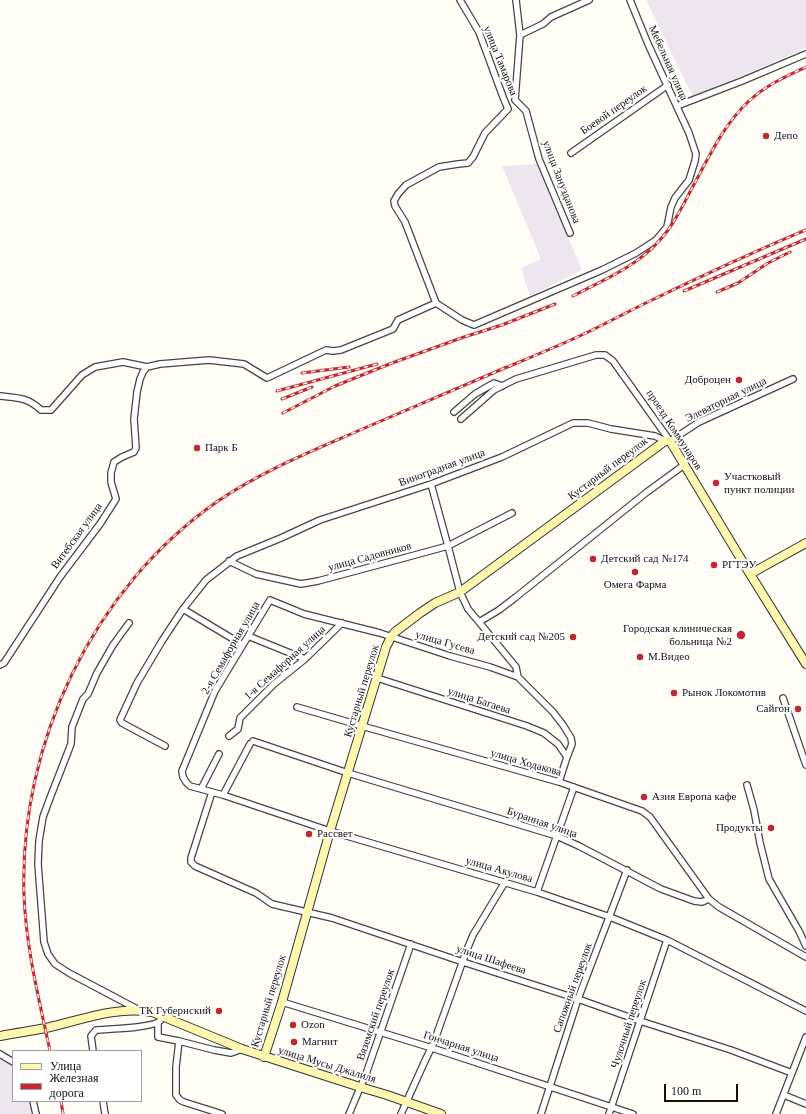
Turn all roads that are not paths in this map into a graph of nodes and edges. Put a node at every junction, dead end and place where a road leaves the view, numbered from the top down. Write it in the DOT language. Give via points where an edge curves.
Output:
graph roads {
  1 [pos="460,0"];
  2 [pos="516,0"];
  3 [pos="589,0"];
  4 [pos="630,0"];
  5 [pos="520,35"];
  6 [pos="806,54"];
  7 [pos="668,85"];
  8 [pos="515,100"];
  9 [pos="677,106"];
  10 [pos="508,109"];
  11 [pos="571,153"];
  12 [pos="570,234"];
  13 [pos="436,303"];
  14 [pos="147,367"];
  15 [pos="793,379"];
  16 [pos="502,386"];
  17 [pos="0,396"];
  18 [pos="454,412"];
  19 [pos="461,419"];
  20 [pos="667,441"];
  21 [pos="684,465"];
  22 [pos="431,484"];
  23 [pos="512,513"];
  24 [pos="806,543"];
  25 [pos="448,546"];
  26 [pos="229,561"];
  27 [pos="750,574"];
  28 [pos="460,592"];
  29 [pos="270,600"];
  30 [pos="183,609"];
  31 [pos="479,622"];
  32 [pos="342,623"];
  33 [pos="129,624"];
  34 [pos="248,636"];
  35 [pos="391,637"];
  36 [pos="243,645"];
  37 [pos="305,659"];
  38 [pos="806,664"];
  39 [pos="0,665"];
  40 [pos="518,677"];
  41 [pos="377,678"];
  42 [pos="783,698"];
  43 [pos="297,707"];
  44 [pos="362,726"];
  45 [pos="229,736"];
  46 [pos="165,746"];
  47 [pos="219,754"];
  48 [pos="567,757"];
  49 [pos="806,765"];
  50 [pos="182,771"];
  51 [pos="348,773"];
  52 [pos="559,782"];
  53 [pos="747,785"];
  54 [pos="574,787"];
  55 [pos="201,789"];
  56 [pos="212,792"];
  57 [pos="223,795"];
  58 [pos="330,831"];
  59 [pos="557,836"];
  60 [pos="627,870"];
  61 [pos="505,882"];
  62 [pos="537,892"];
  63 [pos="709,899"];
  64 [pos="307,913"];
  65 [pos="610,917"];
  66 [pos="667,940"];
  67 [pos="411,944"];
  68 [pos="806,946"];
  69 [pos="806,957"];
  70 [pos="463,962"];
  71 [pos="578,999"];
  72 [pos="282,1002"];
  73 [pos="139,1010"];
  74 [pos="806,1011"];
  75 [pos="165,1017"];
  76 [pos="640,1021"];
  77 [pos="158,1023"];
  78 [pos="380,1032"];
  79 [pos="0,1036"];
  80 [pos="806,1037"];
  81 [pos="178,1041"];
  82 [pos="432,1048"];
  83 [pos="242,1049"];
  84 [pos="93,1050"];
  85 [pos="0,1054"];
  86 [pos="264,1057"];
  87 [pos="12,1061"];
  88 [pos="792,1073"];
  89 [pos="549,1086"];
  90 [pos="360,1087"];
  91 [pos="784,1095"];
  92 [pos="32,1102"];
  93 [pos="103,1102"];
  94 [pos="406,1102"];
  95 [pos="806,1104"];
  96 [pos="612,1107"];
  97 [pos="36,1114"];
  98 [pos="105,1114"];
  99 [pos="222,1114"];
  100 [pos="349,1114"];
  101 [pos="401,1114"];
  102 [pos="441,1114"];
  103 [pos="541,1114"];
  104 [pos="609,1114"];
  105 [pos="633,1114"];
  106 [pos="776,1114"];
  1 -- 10 [label="street, улица Тамарова" via="479,32"];
  2 -- 5 [label="street"];
  3 -- 5 [label="street" via="551,17 543,24"];
  4 -- 7 [label="street, Мебельная улица"];
  5 -- 8 [label="street"];
  6 -- 9 [label="street"];
  7 -- 9 [label="street, Мебельная улица"];
  7 -- 11 [label="street, Боевой переулок"];
  8 -- 10 [label="street, улица Тамарова"];
  8 -- 12 [label="street, улица Занузданова" via="526,111 539,159"];
  9 -- 13 [label="street, Мебельная улица" via="696,154 695,161 688,180 671,207 667,226 656,240 602,270 474,325"];
  10 -- 13 [label="street, улица Тамарова" via="485,133 468,163 439,167 406,185 394,201 405,222"];
  13 -- 14 [label="street" via="398,320 393,329 341,350 326,350 267,378 244,364 209,360"];
  14 -- 17 [label="street" via="123,362 95,367 82,375 50,410 41,410 24,398"];
  14 -- 39 [label="street, Витебская улица" via="140,378 137,392 134,419 136,448 134,452 114,462 111,473 116,499 60,577 4,663"];
  15 -- 20 [label="street, Элеваторная улица" via="699,422"];
  16 -- 18 [label="street" via="494,383 475,394"];
  16 -- 19 [label="street"];
  16 -- 20 [label="street, проезд Коммунаров" via="516,379 596,355 606,355 620,369"];
  20 -- 21 [label="street, проезд Коммунаров"];
  20 -- 22 [label="street, Виноградная улица" via="655,436 588,423 573,424 502,457"];
  20 -- 28 [label="street, Кустарный переулок"];
  21 -- 27 [label="street, проезд Коммунаров"];
  21 -- 31 [label="street" via="516,597"];
  22 -- 25 [label="street"];
  22 -- 26 [label="street, Виноградная улица" via="320,520"];
  23 -- 25 [label="street, улица Садовников"];
  24 -- 27 [label="street"];
  25 -- 26 [label="street, улица Садовников" via="301,584 256,574"];
  25 -- 28 [label="street"];
  26 -- 30 [label="street, Виноградная улица" via="206,580"];
  27 -- 38 [label="street, проезд Коммунаров"];
  28 -- 31 [label="street" via="468,609"];
  28 -- 35 [label="street, Кустарный переулок" via="435,603"];
  29 -- 32 [label="street, улица Гусева" via="304,614"];
  29 -- 34 [label="street, 2-я Семафорная улица"];
  30 -- 36 [label="street"];
  30 -- 46 [label="street, Виноградная улица" via="162,640 120,720"];
  31 -- 40 [label="street" via="516,667"];
  32 -- 35 [label="street, улица Гусева"];
  32 -- 37 [label="street, 1-я Семафорная улица"];
  33 -- 73 [label="street" via="112,645 88,694 83,699 72,727 71,744 43,818 38,864 44,942 48,954 55,964"];
  34 -- 36 [label="street, 2-я Семафорная улица"];
  34 -- 37 [label="street"];
  35 -- 40 [label="street, улица Гусева"];
  35 -- 41 [label="street, Кустарный переулок"];
  36 -- 50 [label="street, 2-я Семафорная улица" via="215,691"];
  37 -- 45 [label="street, 1-я Семафорная улица" via="274,684 240,718 238,729"];
  40 -- 48 [label="street, улица Гусева" via="553,712 571,738 572,744"];
  41 -- 44 [label="street, Кустарный переулок"];
  41 -- 48 [label="street, улица Багаева" via="544,733 558,744"];
  42 -- 49 [label="street"];
  43 -- 44 [label="street, улица Ходакова"];
  44 -- 51 [label="street, Кустарный переулок"];
  44 -- 52 [label="street, улица Ходакова"];
  47 -- 55 [label="street"];
  48 -- 52 [label="street, улица Гусева"];
  50 -- 55 [label="street, улица Акулова" via="190,786"];
  51 -- 57 [label="street, Буранная улица" via="252,742"];
  51 -- 58 [label="street, Кустарный переулок"];
  51 -- 59 [label="street, Буранная улица"];
  52 -- 54 [label="street, улица Ходакова"];
  53 -- 68 [label="street" via="769,879"];
  54 -- 59 [label="street"];
  54 -- 63 [label="street, улица Ходакова" via="636,808 650,817"];
  55 -- 56 [label="street, улица Акулова"];
  56 -- 57 [label="street, улица Акулова"];
  56 -- 64 [label="street, улица Шафеева" via="191,862 256,893 272,904"];
  57 -- 58 [label="street, улица Акулова"];
  58 -- 61 [label="street, улица Акулова"];
  58 -- 64 [label="street, Кустарный переулок"];
  59 -- 60 [label="street, Буранная улица"];
  59 -- 62 [label="street"];
  60 -- 63 [label="street, Буранная улица" via="662,889 694,901 702,902"];
  60 -- 65 [label="street, Сапожный переулок"];
  61 -- 62 [label="street, улица Акулова"];
  61 -- 70 [label="street" via="473,936"];
  62 -- 65 [label="street, улица Акулова"];
  63 -- 69 [label="street"];
  64 -- 67 [label="street, улица Шафеева" via="332,918"];
  64 -- 72 [label="street, Кустарный переулок"];
  65 -- 66 [label="street, улица Акулова"];
  65 -- 71 [label="street, Сапожный переулок"];
  66 -- 74 [label="street, улица Акулова"];
  66 -- 76 [label="street, Чулочный переулок"];
  67 -- 70 [label="street, улица Шафеева"];
  67 -- 78 [label="street, Вяземский переулок"];
  70 -- 71 [label="street, улица Шафеева"];
  70 -- 82 [label="street"];
  71 -- 76 [label="street, улица Шафеева"];
  71 -- 89 [label="street, Сапожный переулок"];
  72 -- 78 [label="street, Гончарная улица"];
  72 -- 86 [label="street, Кустарный переулок"];
  73 -- 75 [label="street, улица Мусы Джалиля"];
  73 -- 79 [label="street, улица Мусы Джалиля" via="111,1012"];
  75 -- 77 [label="street"];
  75 -- 83 [label="street, улица Мусы Джалиля"];
  76 -- 88 [label="street, улица Шафеева" via="732,1050"];
  76 -- 96 [label="street, Чулочный переулок"];
  77 -- 81 [label="street" via="158,1037"];
  77 -- 84 [label="street" via="96,1030 91,1036"];
  78 -- 82 [label="street, Гончарная улица"];
  78 -- 90 [label="street, Вяземский переулок"];
  80 -- 88 [label="street"];
  81 -- 83 [label="street" via="231,1053"];
  81 -- 99 [label="street" via="176,1095 184,1102"];
  82 -- 89 [label="street, Гончарная улица"];
  82 -- 94 [label="street"];
  83 -- 86 [label="street, улица Мусы Джалиля"];
  85 -- 87 [label="street"];
  86 -- 90 [label="street, улица Мусы Джалиля"];
  88 -- 91 [label="street"];
  89 -- 96 [label="street, Гончарная улица"];
  89 -- 103 [label="street, Сапожный переулок"];
  90 -- 94 [label="street, улица Мусы Джалиля"];
  90 -- 100 [label="street, Вяземский переулок"];
  91 -- 95 [label="street"];
  91 -- 106 [label="street"];
  92 -- 97 [label="street"];
  93 -- 98 [label="street"];
  94 -- 101 [label="street"];
  94 -- 102 [label="street, улица Мусы Джалиля"];
  96 -- 104 [label="street, Чулочный переулок"];
  96 -- 105 [label="street, Гончарная улица"];
}
